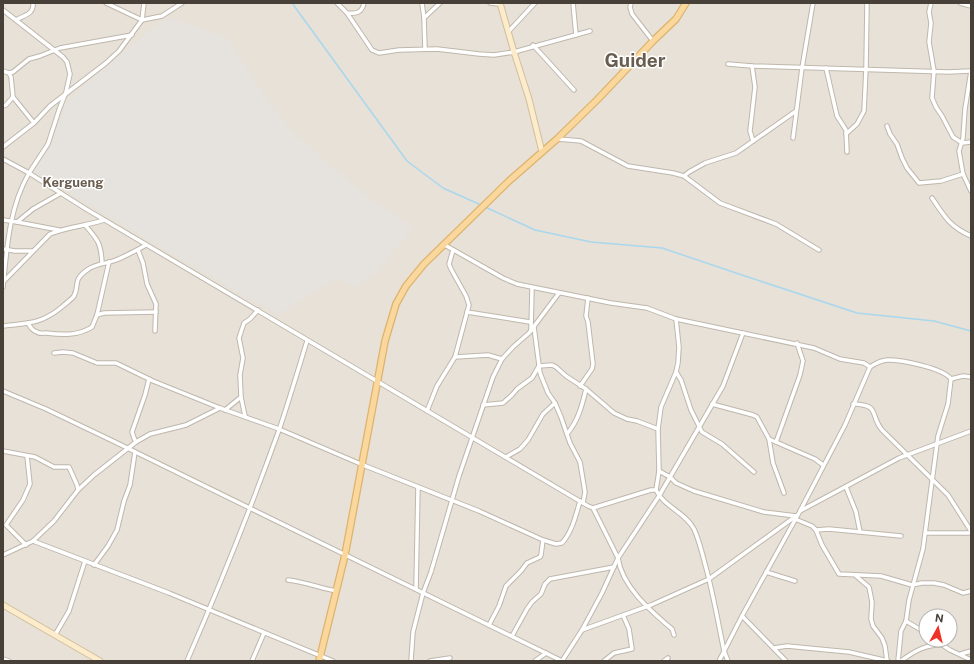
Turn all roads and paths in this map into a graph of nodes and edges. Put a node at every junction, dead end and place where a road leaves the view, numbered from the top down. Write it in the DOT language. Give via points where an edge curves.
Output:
graph roads {
  1 [pos="33,3"];
  2 [pos="106,3"];
  3 [pos="144,3"];
  4 [pos="182,3"];
  5 [pos="337,3"];
  6 [pos="364,3"];
  7 [pos="422,3"];
  8 [pos="440,3"];
  9 [pos="490,3"];
  10 [pos="534,3"];
  11 [pos="573,3"];
  12 [pos="631,3"];
  13 [pos="813,3"];
  14 [pos="867,3"];
  15 [pos="931,3"];
  16 [pos="960,3"];
  17 [pos="500,4"];
  18 [pos="685,4"];
  19 [pos="971,6"];
  20 [pos="3,10"];
  21 [pos="347,13"];
  22 [pos="424,18"];
  23 [pos="16,20"];
  24 [pos="142,20"];
  25 [pos="590,31"];
  26 [pos="508,32"];
  27 [pos="132,35"];
  28 [pos="576,35"];
  29 [pos="653,40"];
  30 [pos="533,46"];
  31 [pos="425,49"];
  32 [pos="54,50"];
  33 [pos="514,52"];
  34 [pos="728,64"];
  35 [pos="752,66"];
  36 [pos="802,68"];
  37 [pos="826,68"];
  38 [pos="866,69"];
  39 [pos="3,71"];
  40 [pos="934,72"];
  41 [pos="971,72"];
  42 [pos="9,73"];
  43 [pos="574,90"];
  44 [pos="66,92"];
  45 [pos="13,97"];
  46 [pos="3,106"];
  47 [pos="796,111"];
  48 [pos="34,123"];
  49 [pos="887,126"];
  50 [pos="846,134"];
  51 [pos="793,138"];
  52 [pos="556,139"];
  53 [pos="753,141"];
  54 [pos="971,142"];
  55 [pos="962,143"];
  56 [pos="3,147"];
  57 [pos="542,152"];
  58 [pos="847,152"];
  59 [pos="3,159"];
  60 [pos="29,173"];
  61 [pos="963,174"];
  62 [pos="684,176"];
  63 [pos="971,191"];
  64 [pos="61,193"];
  65 [pos="932,198"];
  66 [pos="3,220"];
  67 [pos="104,220"];
  68 [pos="11,221"];
  69 [pos="18,222"];
  70 [pos="85,225"];
  71 [pos="60,230"];
  72 [pos="971,236"];
  73 [pos="443,244"];
  74 [pos="146,245"];
  75 [pos="4,250"];
  76 [pos="138,250"];
  77 [pos="453,250"];
  78 [pos="819,250"];
  79 [pos="33,251"];
  80 [pos="109,262"];
  81 [pos="102,263"];
  82 [pos="4,281"];
  83 [pos="3,287"];
  84 [pos="532,288"];
  85 [pos="558,293"];
  86 [pos="588,298"];
  87 [pos="258,310"];
  88 [pos="156,312"];
  89 [pos="467,312"];
  90 [pos="97,315"];
  91 [pos="676,319"];
  92 [pos="530,322"];
  93 [pos="28,323"];
  94 [pos="3,326"];
  95 [pos="534,327"];
  96 [pos="155,331"];
  97 [pos="531,331"];
  98 [pos="743,333"];
  99 [pos="307,341"];
  100 [pos="797,343"];
  101 [pos="54,353"];
  102 [pos="455,356"];
  103 [pos="502,359"];
  104 [pos="539,366"];
  105 [pos="870,367"];
  106 [pos="676,372"];
  107 [pos="971,377"];
  108 [pos="149,379"];
  109 [pos="951,379"];
  110 [pos="378,381"];
  111 [pos="580,386"];
  112 [pos="586,389"];
  113 [pos="3,391"];
  114 [pos="241,397"];
  115 [pos="555,403"];
  116 [pos="712,404"];
  117 [pos="854,404"];
  118 [pos="483,405"];
  119 [pos="220,408"];
  120 [pos="225,410"];
  121 [pos="426,411"];
  122 [pos="245,416"];
  123 [pos="700,427"];
  124 [pos="279,429"];
  125 [pos="658,429"];
  126 [pos="971,431"];
  127 [pos="567,434"];
  128 [pos="472,437"];
  129 [pos="769,439"];
  130 [pos="136,442"];
  131 [pos="776,442"];
  132 [pos="938,444"];
  133 [pos="128,448"];
  134 [pos="3,451"];
  135 [pos="135,452"];
  136 [pos="906,455"];
  137 [pos="28,456"];
  138 [pos="506,457"];
  139 [pos="363,465"];
  140 [pos="824,465"];
  141 [pos="659,471"];
  142 [pos="754,472"];
  143 [pos="670,477"];
  144 [pos="932,479"];
  145 [pos="418,486"];
  146 [pos="846,487"];
  147 [pos="78,490"];
  148 [pos="656,490"];
  149 [pos="784,493"];
  150 [pos="659,496"];
  151 [pos="452,500"];
  152 [pos="582,502"];
  153 [pos="249,508"];
  154 [pos="593,508"];
  155 [pos="800,511"];
  156 [pos="796,518"];
  157 [pos="816,530"];
  158 [pos="860,532"];
  159 [pos="971,532"];
  160 [pos="926,533"];
  161 [pos="901,536"];
  162 [pos="543,540"];
  163 [pos="33,541"];
  164 [pos="26,545"];
  165 [pos="3,555"];
  166 [pos="345,555"];
  167 [pos="618,558"];
  168 [pos="85,561"];
  169 [pos="94,565"];
  170 [pos="614,567"];
  171 [pos="766,572"];
  172 [pos="855,575"];
  173 [pos="709,579"];
  174 [pos="288,580"];
  175 [pos="795,580"];
  176 [pos="912,585"];
  177 [pos="416,589"];
  178 [pos="336,591"];
  179 [pos="971,592"];
  180 [pos="424,593"];
  181 [pos="3,605"];
  182 [pos="646,606"];
  183 [pos="209,610"];
  184 [pos="623,615"];
  185 [pos="742,616"];
  186 [pos="906,621"];
  187 [pos="489,625"];
  188 [pos="918,628"];
  189 [pos="582,630"];
  190 [pos="264,633"];
  191 [pos="674,634"];
  192 [pos="55,635"];
  193 [pos="512,636"];
  194 [pos="774,648"];
  195 [pos="923,648"];
  196 [pos="947,648"];
  197 [pos="724,651"];
  198 [pos="971,651"];
  199 [pos="546,653"];
  200 [pos="780,654"];
  201 [pos="961,654"];
  202 [pos="320,658"];
  203 [pos="450,658"];
  204 [pos="668,658"];
  205 [pos="876,658"];
  206 [pos="3,659"];
  207 [pos="905,660"];
  208 [pos="971,660"];
  209 [pos="9,661"];
  210 [pos="100,661"];
  211 [pos="186,661"];
  212 [pos="252,661"];
  213 [pos="333,661"];
  214 [pos="411,661"];
  215 [pos="430,661"];
  216 [pos="535,661"];
  217 [pos="562,661"];
  218 [pos="604,661"];
  219 [pos="664,661"];
  220 [pos="719,661"];
  221 [pos="728,661"];
  222 [pos="781,661"];
  223 [pos="786,661"];
  224 [pos="871,661"];
  225 [pos="887,661"];
  226 [pos="900,661"];
  1 -- 23 [label="street" via="32,11"];
  2 -- 24 [label="street"];
  3 -- 24 [label="street"];
  4 -- 24 [label="street" via="162,16"];
  5 -- 21 [label="street"];
  6 -- 21 [label="street" via="360,11 354,14"];
  7 -- 22 [label="street"];
  8 -- 22 [label="street"];
  9 -- 17 [label="street"];
  10 -- 26 [label="street"];
  11 -- 28 [label="street"];
  12 -- 29 [label="street" via="632,14"];
  13 -- 36 [label="street"];
  14 -- 38 [label="street"];
  15 -- 40 [label="street" via="929,42"];
  16 -- 19 [label="street"];
  17 -- 26 [label="street"];
  18 -- 29 [label="main road" via="676,19"];
  20 -- 23 [label="street"];
  21 -- 31 [label="street" via="372,50 379,53"];
  22 -- 31 [label="street"];
  23 -- 32 [label="street"];
  24 -- 27 [label="street"];
  25 -- 28 [label="street"];
  26 -- 33 [label="street"];
  27 -- 32 [label="street"];
  27 -- 44 [label="street" via="106,63"];
  28 -- 30 [label="street"];
  29 -- 52 [label="main road" via="598,99"];
  30 -- 33 [label="street"];
  30 -- 43 [label="street"];
  31 -- 33 [label="street" via="479,54"];
  32 -- 42 [label="street" via="29,58"];
  32 -- 44 [label="street" via="63,57 69,67"];
  33 -- 57 [label="street" via="529,98"];
  34 -- 35 [label="street"];
  35 -- 36 [label="street"];
  35 -- 53 [label="street" via="755,87 750,131"];
  36 -- 37 [label="street"];
  36 -- 47 [label="street"];
  37 -- 38 [label="street"];
  37 -- 50 [label="street" via="837,116"];
  38 -- 40 [label="street"];
  38 -- 50 [label="street" via="864,110 857,124"];
  39 -- 42 [label="street"];
  40 -- 41 [label="street"];
  40 -- 55 [label="street" via="934,103 953,137"];
  41 -- 55 [label="street"];
  42 -- 45 [label="street"];
  44 -- 48 [label="street"];
  44 -- 60 [label="street" via="48,144"];
  45 -- 46 [label="street"];
  45 -- 48 [label="street"];
  47 -- 51 [label="street"];
  47 -- 53 [label="street"];
  48 -- 56 [label="street"];
  49 -- 61 [label="street" via="907,168 919,183 941,181"];
  50 -- 58 [label="street"];
  52 -- 57 [label="main road"];
  52 -- 62 [label="street" via="581,141 628,166"];
  53 -- 62 [label="street" via="736,153 705,163"];
  54 -- 55 [label="street"];
  55 -- 61 [label="street" via="959,150"];
  57 -- 73 [label="main road"];
  59 -- 60 [label="street"];
  60 -- 64 [label="street"];
  60 -- 68 [label="street" via="20,191"];
  61 -- 63 [label="street"];
  62 -- 78 [label="street" via="720,203 776,224"];
  64 -- 67 [label="street"];
  64 -- 69 [label="street" via="33,209"];
  65 -- 72 [label="street" via="954,227"];
  66 -- 68 [label="street"];
  67 -- 70 [label="street"];
  67 -- 74 [label="street"];
  68 -- 69 [label="street"];
  68 -- 75 [label="street"];
  69 -- 71 [label="street"];
  70 -- 71 [label="street"];
  70 -- 81 [label="street" via="102,249"];
  71 -- 79 [label="street" via="45,238"];
  73 -- 77 [label="street"];
  73 -- 110 [label="main road" via="406,286 396,304 385,341"];
  74 -- 76 [label="street"];
  74 -- 87 [label="street"];
  75 -- 79 [label="street"];
  75 -- 82 [label="street"];
  76 -- 80 [label="street"];
  76 -- 88 [label="street" via="147,284 156,304"];
  77 -- 84 [label="street" via="503,278"];
  77 -- 89 [label="street" via="450,269 469,302"];
  79 -- 82 [label="street"];
  80 -- 81 [label="street"];
  80 -- 90 [label="street"];
  81 -- 93 [label="street" via="80,276 72,298 57,312 45,319"];
  82 -- 83 [label="street"];
  84 -- 85 [label="street"];
  84 -- 92 [label="street"];
  85 -- 86 [label="street"];
  85 -- 95 [label="street"];
  86 -- 91 [label="street" via="647,308"];
  86 -- 111 [label="street" via="586,316 593,364"];
  87 -- 99 [label="street"];
  87 -- 114 [label="street" via="244,323 238,338 243,358 240,375"];
  88 -- 90 [label="street"];
  88 -- 96 [label="street"];
  89 -- 92 [label="street"];
  89 -- 102 [label="street"];
  90 -- 93 [label="street" via="92,327 67,335 38,333"];
  91 -- 98 [label="street"];
  91 -- 106 [label="street" via="679,347"];
  92 -- 97 [label="street"];
  93 -- 94 [label="street"];
  95 -- 97 [label="street"];
  95 -- 104 [label="street"];
  97 -- 103 [label="street"];
  98 -- 100 [label="street"];
  98 -- 116 [label="street" via="723,386"];
  99 -- 110 [label="street"];
  99 -- 124 [label="street"];
  100 -- 105 [label="street"];
  100 -- 131 [label="street" via="802,361 800,375"];
  101 -- 108 [label="street" via="73,353 97,363 116,363"];
  102 -- 103 [label="street" via="488,355"];
  102 -- 121 [label="street"];
  103 -- 118 [label="street" via="494,373"];
  104 -- 111 [label="street" via="553,366"];
  104 -- 115 [label="street" via="544,384"];
  104 -- 118 [label="street" via="532,378 516,388 512,396 503,403"];
  105 -- 109 [label="street" via="888,360 927,366 948,375"];
  105 -- 117 [label="street"];
  106 -- 123 [label="street"];
  106 -- 125 [label="street" via="661,407"];
  107 -- 109 [label="street"];
  108 -- 119 [label="street"];
  108 -- 130 [label="street" via="132,432"];
  109 -- 132 [label="street"];
  110 -- 121 [label="street"];
  110 -- 139 [label="main road"];
  111 -- 112 [label="street"];
  112 -- 125 [label="street" via="614,413"];
  112 -- 127 [label="street" via="582,408"];
  113 -- 133 [label="street"];
  114 -- 120 [label="street"];
  114 -- 122 [label="street"];
  115 -- 127 [label="street"];
  115 -- 138 [label="street" via="543,414 520,449"];
  116 -- 123 [label="street"];
  116 -- 129 [label="street" via="757,417"];
  117 -- 136 [label="street" via="868,405 874,412 878,425"];
  117 -- 140 [label="street"];
  118 -- 128 [label="street"];
  119 -- 120 [label="street"];
  119 -- 130 [label="street" via="186,425 150,434"];
  120 -- 122 [label="street"];
  121 -- 128 [label="street"];
  122 -- 124 [label="street"];
  123 -- 142 [label="street" via="702,432 722,444"];
  123 -- 143 [label="street"];
  124 -- 139 [label="street"];
  124 -- 153 [label="street"];
  125 -- 141 [label="street"];
  126 -- 132 [label="street"];
  127 -- 152 [label="street" via="583,475 585,492"];
  128 -- 138 [label="street"];
  128 -- 151 [label="street"];
  129 -- 131 [label="street"];
  129 -- 149 [label="street" via="773,463"];
  130 -- 133 [label="street"];
  131 -- 140 [label="street"];
  132 -- 136 [label="street"];
  132 -- 144 [label="street"];
  133 -- 135 [label="street"];
  133 -- 147 [label="street"];
  134 -- 137 [label="street"];
  135 -- 153 [label="street"];
  135 -- 169 [label="street" via="130,485 117,530"];
  136 -- 144 [label="street"];
  136 -- 146 [label="street"];
  137 -- 147 [label="street" via="54,467 70,467"];
  137 -- 164 [label="street" via="30,484 23,500 6,525"];
  138 -- 152 [label="street"];
  139 -- 145 [label="street"];
  139 -- 166 [label="main road"];
  140 -- 155 [label="street"];
  141 -- 143 [label="street"];
  141 -- 148 [label="street"];
  143 -- 150 [label="street"];
  143 -- 156 [label="street" via="676,483 694,491 764,512"];
  144 -- 159 [label="street" via="948,495"];
  144 -- 160 [label="street"];
  145 -- 151 [label="street"];
  145 -- 177 [label="street"];
  146 -- 155 [label="street"];
  146 -- 158 [label="street" via="856,512"];
  147 -- 163 [label="street" via="54,521"];
  148 -- 150 [label="street"];
  148 -- 154 [label="street"];
  150 -- 167 [label="street"];
  150 -- 173 [label="street" via="683,515 693,528"];
  151 -- 162 [label="street"];
  151 -- 180 [label="street"];
  152 -- 154 [label="street"];
  152 -- 162 [label="street" via="562,543"];
  153 -- 166 [label="street"];
  153 -- 183 [label="street"];
  154 -- 167 [label="street"];
  155 -- 156 [label="street"];
  156 -- 157 [label="street"];
  156 -- 171 [label="street"];
  156 -- 173 [label="street"];
  157 -- 158 [label="street"];
  157 -- 172 [label="street" via="839,574"];
  158 -- 161 [label="street"];
  159 -- 160 [label="street"];
  160 -- 176 [label="street"];
  162 -- 187 [label="street" via="540,557 527,563 506,586"];
  163 -- 164 [label="street"];
  163 -- 168 [label="street"];
  164 -- 165 [label="street"];
  166 -- 177 [label="street"];
  166 -- 178 [label="main road"];
  167 -- 170 [label="street"];
  167 -- 182 [label="street" via="624,578"];
  168 -- 169 [label="street"];
  168 -- 192 [label="street" via="69,611"];
  169 -- 183 [label="street"];
  170 -- 189 [label="street"];
  170 -- 193 [label="street" via="547,581"];
  171 -- 175 [label="street"];
  171 -- 185 [label="street"];
  172 -- 176 [label="street" via="886,577"];
  172 -- 225 [label="street" via="870,587 871,619 882,638"];
  173 -- 182 [label="street"];
  173 -- 197 [label="street"];
  174 -- 178 [label="street"];
  176 -- 179 [label="street" via="934,583 963,593"];
  176 -- 186 [label="street"];
  177 -- 180 [label="street"];
  178 -- 202 [label="main road"];
  180 -- 187 [label="street"];
  180 -- 214 [label="street" via="413,632"];
  181 -- 192 [label="street"];
  182 -- 184 [label="street"];
  182 -- 191 [label="street" via="672,629"];
  183 -- 190 [label="street"];
  183 -- 211 [label="street"];
  184 -- 189 [label="street"];
  184 -- 218 [label="street" via="629,629 632,649 614,653"];
  185 -- 194 [label="street"];
  185 -- 197 [label="street"];
  186 -- 188 [label="street"];
  186 -- 226 [label="street" via="901,631"];
  187 -- 193 [label="street"];
  189 -- 217 [label="street"];
  190 -- 202 [label="street"];
  190 -- 212 [label="street"];
  192 -- 210 [label="street"];
  193 -- 199 [label="street"];
  194 -- 200 [label="street"];
  194 -- 205 [label="street" via="787,646 849,652"];
  195 -- 207 [label="street"];
  196 -- 201 [label="street"];
  197 -- 220 [label="street"];
  197 -- 221 [label="street"];
  198 -- 201 [label="street"];
  199 -- 216 [label="street"];
  199 -- 217 [label="street"];
  200 -- 222 [label="street"];
  200 -- 223 [label="street"];
  201 -- 208 [label="street"];
  202 -- 213 [label="street"];
  203 -- 215 [label="street"];
  204 -- 219 [label="street"];
  205 -- 224 [label="street"];
  205 -- 225 [label="street"];
  206 -- 209 [label="street"];
  207 -- 226 [label="street"];
}
